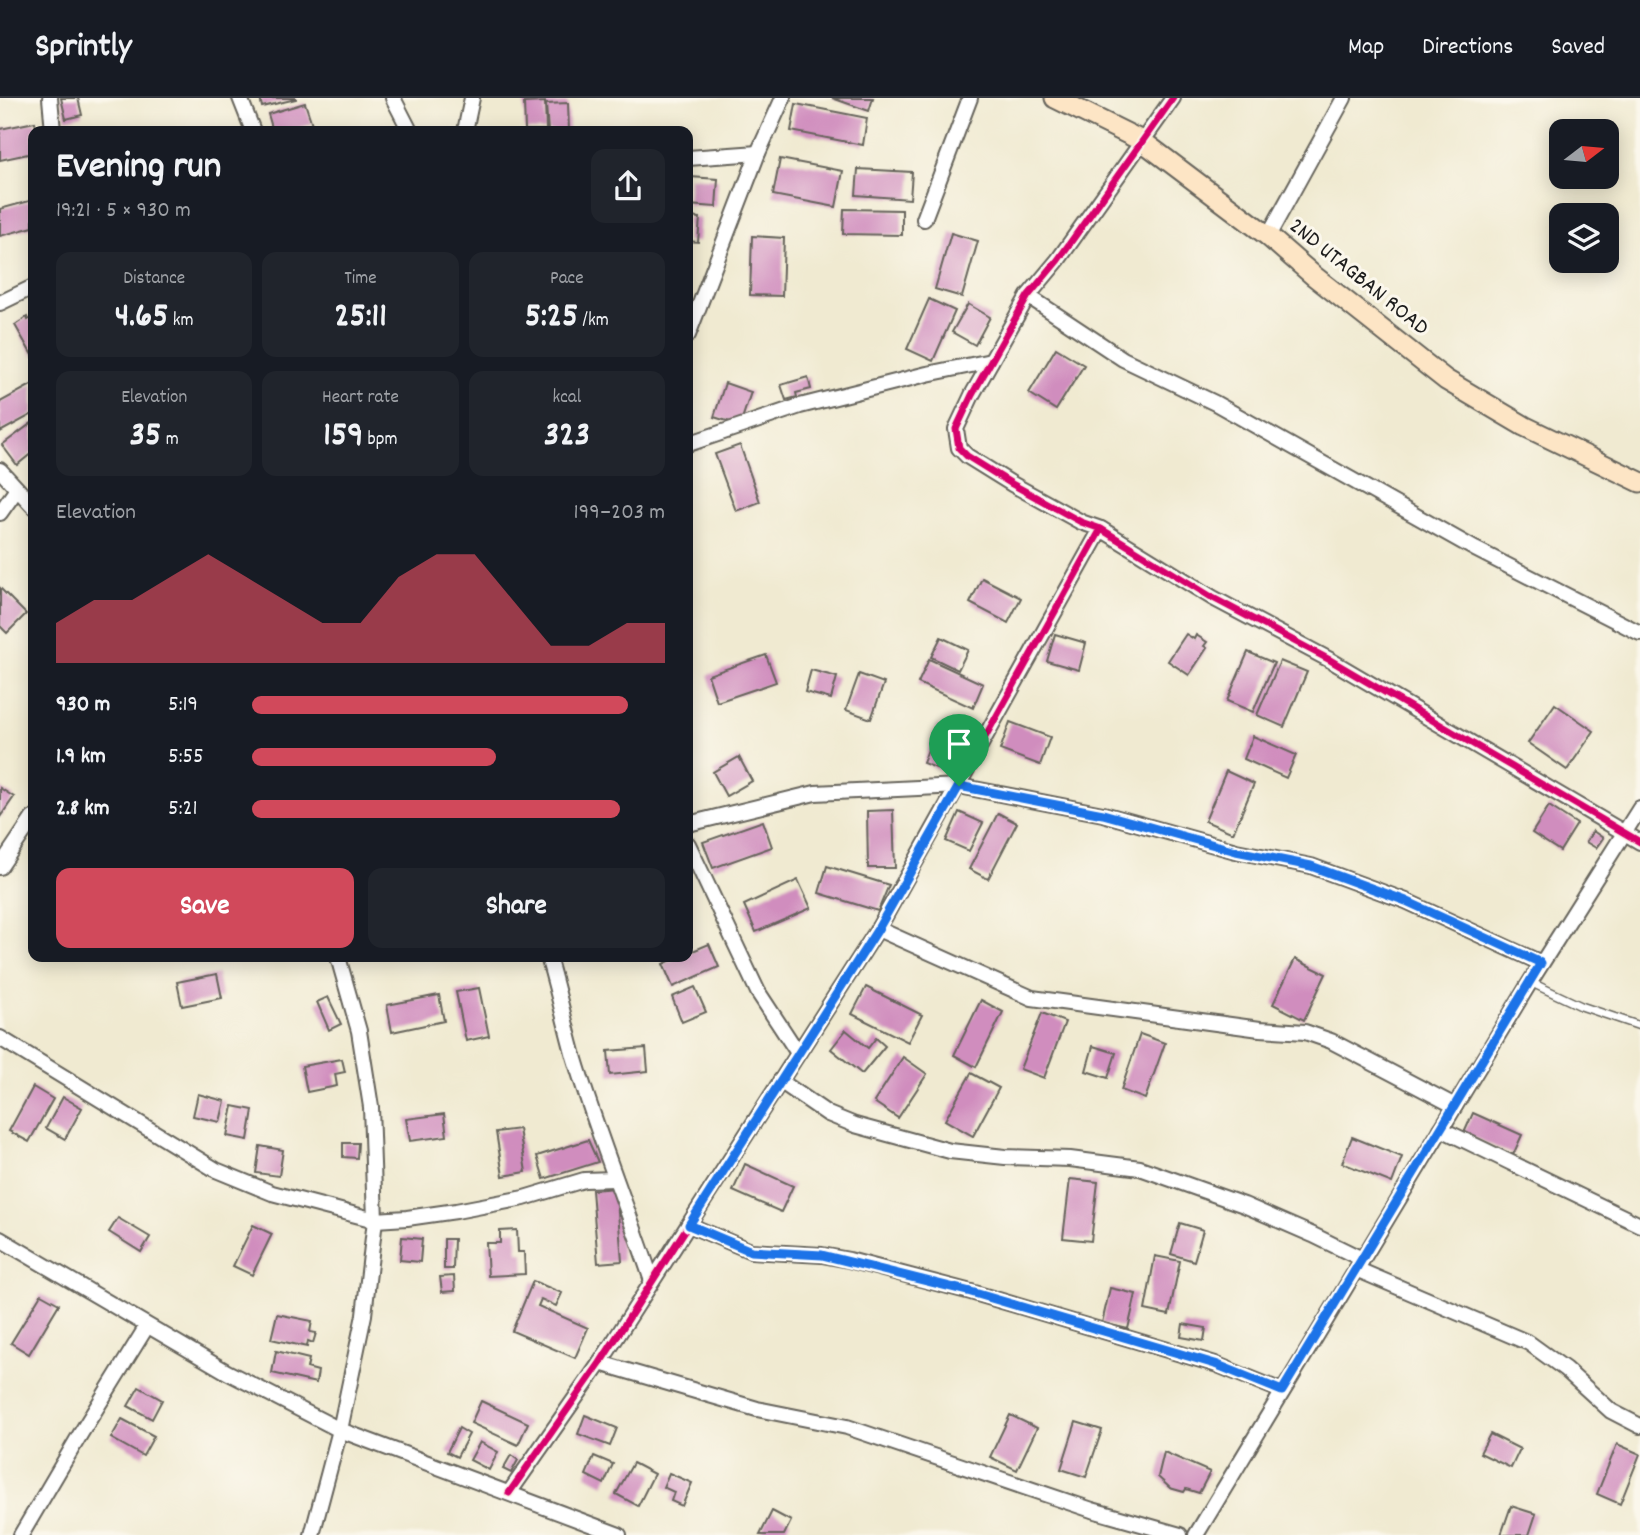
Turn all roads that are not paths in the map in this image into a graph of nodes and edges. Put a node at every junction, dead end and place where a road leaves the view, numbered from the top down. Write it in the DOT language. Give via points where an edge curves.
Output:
graph roads {
  1 [pos="50,98"];
  2 [pos="240,98"];
  3 [pos="393,98"];
  4 [pos="472,98"];
  5 [pos="783,98"];
  6 [pos="970,98"];
  7 [pos="1055,98"];
  8 [pos="1173,98"];
  9 [pos="1344,98"];
  10 [pos="53,126"];
  11 [pos="251,126"];
  12 [pos="407,126"];
  13 [pos="466,126"];
  14 [pos="1142,141"];
  15 [pos="758,153"];
  16 [pos="693,158"];
  17 [pos="924,219"];
  18 [pos="1268,236"];
  19 [pos="28,289"];
  20 [pos="1028,296"];
  21 [pos="0,303"];
  22 [pos="693,318"];
  23 [pos="991,361"];
  24 [pos="693,442"];
  25 [pos="0,470"];
  26 [pos="1640,482"];
  27 [pos="17,489"];
  28 [pos="28,501"];
  29 [pos="0,513"];
  30 [pos="1101,528"];
  31 [pos="1640,634"];
  32 [pos="959,786"];
  33 [pos="1640,808"];
  34 [pos="693,823"];
  35 [pos="28,825"];
  36 [pos="1623,832"];
  37 [pos="1640,842"];
  38 [pos="693,855"];
  39 [pos="0,867"];
  40 [pos="878,929"];
  41 [pos="339,962"];
  42 [pos="549,962"];
  43 [pos="1541,963"];
  44 [pos="1530,982"];
  45 [pos="1640,1026"];
  46 [pos="0,1038"];
  47 [pos="798,1053"];
  48 [pos="779,1081"];
  49 [pos="1455,1106"];
  50 [pos="1441,1129"];
  51 [pos="614,1179"];
  52 [pos="375,1220"];
  53 [pos="1640,1224"];
  54 [pos="689,1225"];
  55 [pos="0,1239"];
  56 [pos="1359,1264"];
  57 [pos="652,1281"];
  58 [pos="147,1326"];
  59 [pos="600,1363"];
  60 [pos="1282,1391"];
  61 [pos="1640,1426"];
  62 [pos="340,1430"];
  63 [pos="509,1493"];
  64 [pos="21,1535"];
  65 [pos="312,1535"];
  66 [pos="619,1535"];
  67 [pos="1180,1535"];
  68 [pos="1196,1535"];
  1 -- 10 [label="street"];
  2 -- 11 [label="street"];
  3 -- 12 [label="street"];
  4 -- 13 [label="street"];
  5 -- 15 [label="street"];
  6 -- 17 [label="street"];
  7 -- 14 [label="street, 2ND UTAGBAN ROAD"];
  8 -- 14 [label="street"];
  9 -- 18 [label="street"];
  14 -- 18 [label="street, 2ND UTAGBAN ROAD"];
  14 -- 20 [label="street"];
  15 -- 16 [label="street"];
  15 -- 22 [label="street"];
  18 -- 26 [label="street, 2ND UTAGBAN ROAD" via="1446,380 1524,426"];
  19 -- 21 [label="street"];
  20 -- 23 [label="street"];
  20 -- 31 [label="street" via="1123,359 1215,403 1475,549"];
  23 -- 24 [label="street" via="800,406"];
  23 -- 30 [label="street" via="956,429 958,448 1012,484"];
  25 -- 27 [label="street"];
  27 -- 28 [label="street"];
  27 -- 29 [label="street"];
  30 -- 32 [label="street"];
  30 -- 36 [label="street" via="1213,598 1330,660"];
  32 -- 34 [label="street" via="815,793"];
  32 -- 40 [label="street"];
  32 -- 43 [label="street" via="1103,814 1236,851 1311,866 1406,901"];
  33 -- 36 [label="street"];
  35 -- 39 [label="street"];
  36 -- 37 [label="street"];
  36 -- 43 [label="street"];
  38 -- 47 [label="street" via="758,992"];
  40 -- 47 [label="street"];
  40 -- 49 [label="street" via="1032,998 1304,1032 1331,1041"];
  41 -- 52 [label="street" via="359,1031 369,1094"];
  42 -- 51 [label="street"];
  43 -- 44 [label="street"];
  44 -- 45 [label="lane"];
  44 -- 49 [label="street"];
  46 -- 52 [label="street" via="216,1170 272,1193"];
  47 -- 48 [label="street"];
  48 -- 54 [label="street"];
  48 -- 56 [label="street" via="828,1114 950,1151 1140,1168 1313,1235"];
  49 -- 50 [label="street"];
  50 -- 53 [label="street"];
  50 -- 56 [label="street"];
  51 -- 52 [label="street" via="584,1181 456,1211"];
  51 -- 57 [label="street"];
  52 -- 62 [label="street" via="364,1315"];
  54 -- 57 [label="street"];
  54 -- 60 [label="street" via="751,1251 822,1255 971,1292 1203,1360"];
  55 -- 58 [label="street"];
  56 -- 60 [label="street"];
  56 -- 61 [label="street" via="1530,1343 1611,1411"];
  57 -- 59 [label="street"];
  58 -- 62 [label="street"];
  58 -- 64 [label="street"];
  59 -- 63 [label="street"];
  59 -- 67 [label="street" via="757,1409 847,1427"];
  60 -- 68 [label="street"];
  62 -- 63 [label="street"];
  62 -- 65 [label="street"];
  63 -- 66 [label="street"];
}
